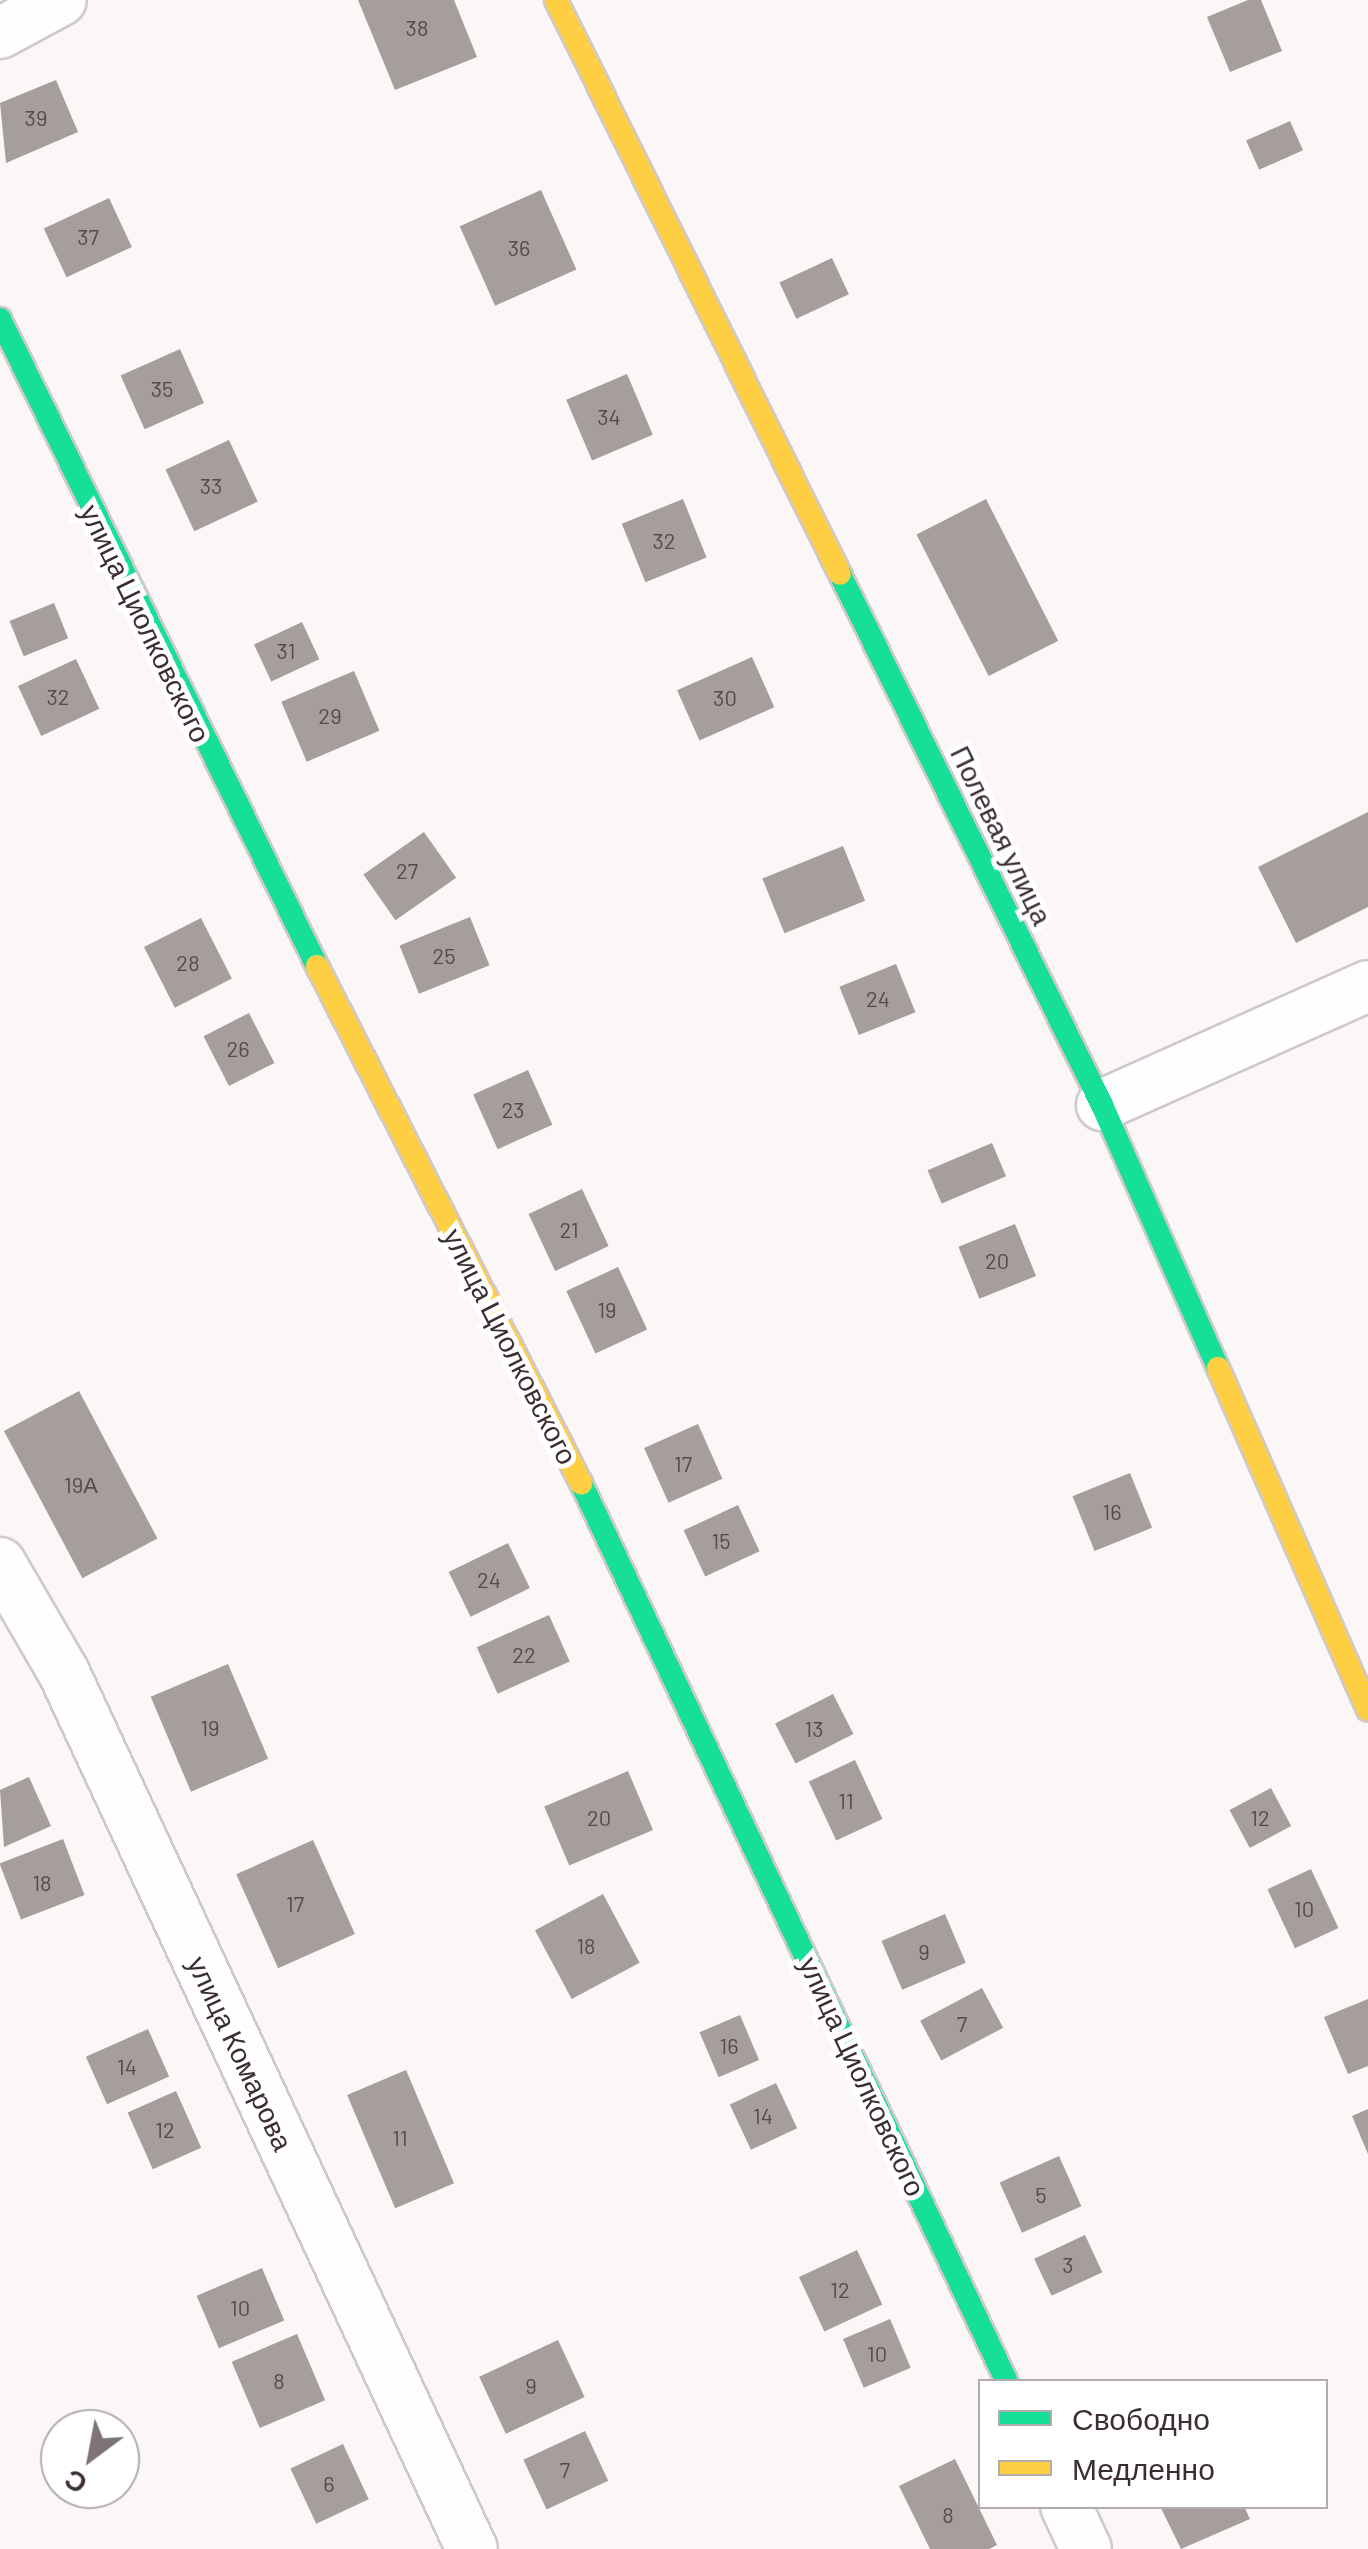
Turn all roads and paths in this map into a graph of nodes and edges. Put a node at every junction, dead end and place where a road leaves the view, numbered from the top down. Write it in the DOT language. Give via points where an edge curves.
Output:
graph roads {
  1 [pos="61,0"];
  2 [pos="556,0"];
  3 [pos="0,33"];
  4 [pos="0,319"];
  5 [pos="1368,986"];
  6 [pos="1102,1105"];
  7 [pos="0,1562"];
  8 [pos="1368,1708"];
  9 [pos="1006,2379"];
  10 [pos="1067,2509"];
  11 [pos="472,2549"];
  12 [pos="1086,2549"];
  1 -- 3 [label="street"];
  2 -- 6 [label="street, Полевая улица"];
  4 -- 9 [label="street, улица Циолковского" via="216,769 640,1598"];
  5 -- 6 [label="street"];
  6 -- 8 [label="street, Полевая улица"];
  7 -- 11 [label="street, улица Комарова" via="72,1690"];
  10 -- 12 [label="street"];
}
